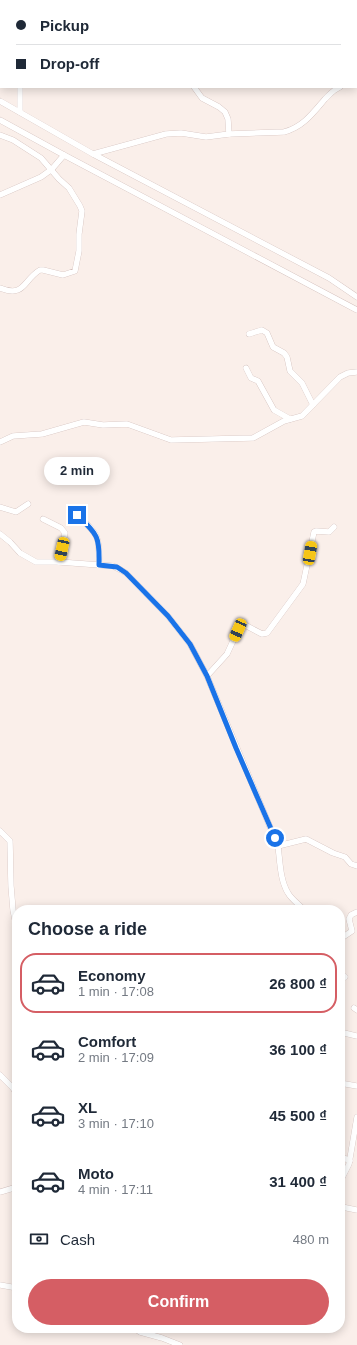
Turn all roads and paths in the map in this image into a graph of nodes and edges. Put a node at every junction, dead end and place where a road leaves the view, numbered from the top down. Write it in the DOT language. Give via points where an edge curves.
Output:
graph roads {
  1 [pos="20,88"];
  2 [pos="195,88"];
  3 [pos="338,88"];
  4 [pos="0,102"];
  5 [pos="20,112"];
  6 [pos="0,120"];
  7 [pos="229,134"];
  8 [pos="0,135"];
  9 [pos="94,154"];
  10 [pos="64,156"];
  11 [pos="52,169"];
  12 [pos="0,195"];
  13 [pos="0,288"];
  14 [pos="357,297"];
  15 [pos="357,310"];
  16 [pos="249,334"];
  17 [pos="246,368"];
  18 [pos="357,372"];
  19 [pos="313,405"];
  20 [pos="290,419"];
  21 [pos="0,442"];
  22 [pos="28,504"];
  23 [pos="0,507"];
  24 [pos="77,515"];
  25 [pos="44,519"];
  26 [pos="334,528"];
  27 [pos="0,534"];
  28 [pos="59,562"];
  29 [pos="99,565"];
  30 [pos="207,676"];
  31 [pos="0,831"];
  32 [pos="278,846"];
  33 [pos="357,866"];
  34 [pos="12,905"];
  35 [pos="299,905"];
  36 [pos="357,912"];
  37 [pos="345,936"];
  38 [pos="345,1033"];
  39 [pos="357,1036"];
  40 [pos="0,1075"];
  41 [pos="345,1084"];
  42 [pos="357,1085"];
  43 [pos="12,1087"];
  44 [pos="357,1117"];
  45 [pos="345,1158"];
  46 [pos="350,1161"];
  47 [pos="345,1172"];
  48 [pos="12,1188"];
  49 [pos="0,1192"];
  50 [pos="345,1208"];
  51 [pos="357,1210"];
  52 [pos="0,1285"];
  53 [pos="12,1287"];
  54 [pos="144,1333"];
  55 [pos="180,1345"];
  1 -- 5 [label="street"];
  2 -- 7 [label="street" via="202,98 225,112"];
  3 -- 7 [label="street" via="293,130"];
  4 -- 5 [label="street"];
  5 -- 9 [label="street"];
  6 -- 10 [label="street"];
  7 -- 9 [label="street" via="206,137 181,133 166,134"];
  8 -- 11 [label="street" via="36,155"];
  9 -- 14 [label="street" via="329,278"];
  10 -- 11 [label="street"];
  10 -- 15 [label="street"];
  11 -- 12 [label="street" via="31,182"];
  11 -- 13 [label="street" via="69,188 82,209 77,268 72,273 63,275 40,270 19,290"];
  16 -- 19 [label="street" via="262,330 268,333 273,347 286,355 290,371 302,383"];
  17 -- 20 [label="street" via="251,378 258,381 274,410"];
  18 -- 19 [label="street" via="340,377"];
  19 -- 20 [label="street" via="302,416"];
  20 -- 21 [label="street" via="248,438 171,440 127,424 103,425 84,422 42,434 13,436"];
  22 -- 23 [label="street" via="16,512"];
  24 -- 29 [label="street" via="98,539"];
  25 -- 28 [label="street" via="61,528 64,533"];
  26 -- 30 [label="street" via="329,532 314,532 303,584 267,633 262,634 242,625 227,654"];
  27 -- 28 [label="street" via="20,553 32,560 40,563"];
  28 -- 29 [label="street"];
  29 -- 30 [label="street" via="122,570 168,616 187,639"];
  30 -- 32 [label="street"];
  31 -- 34 [label="street" via="10,842"];
  32 -- 33 [label="street" via="306,839 333,854 345,857"];
  32 -- 35 [label="street" via="286,890"];
  36 -- 37 [label="street" via="349,919 352,931"];
  38 -- 39 [label="street"];
  40 -- 43 [label="street"];
  41 -- 42 [label="street"];
  44 -- 46 [label="street"];
  45 -- 46 [label="street"];
  46 -- 47 [label="street"];
  48 -- 49 [label="street"];
  50 -- 51 [label="street"];
  52 -- 53 [label="street"];
  54 -- 55 [label="street"];
}
